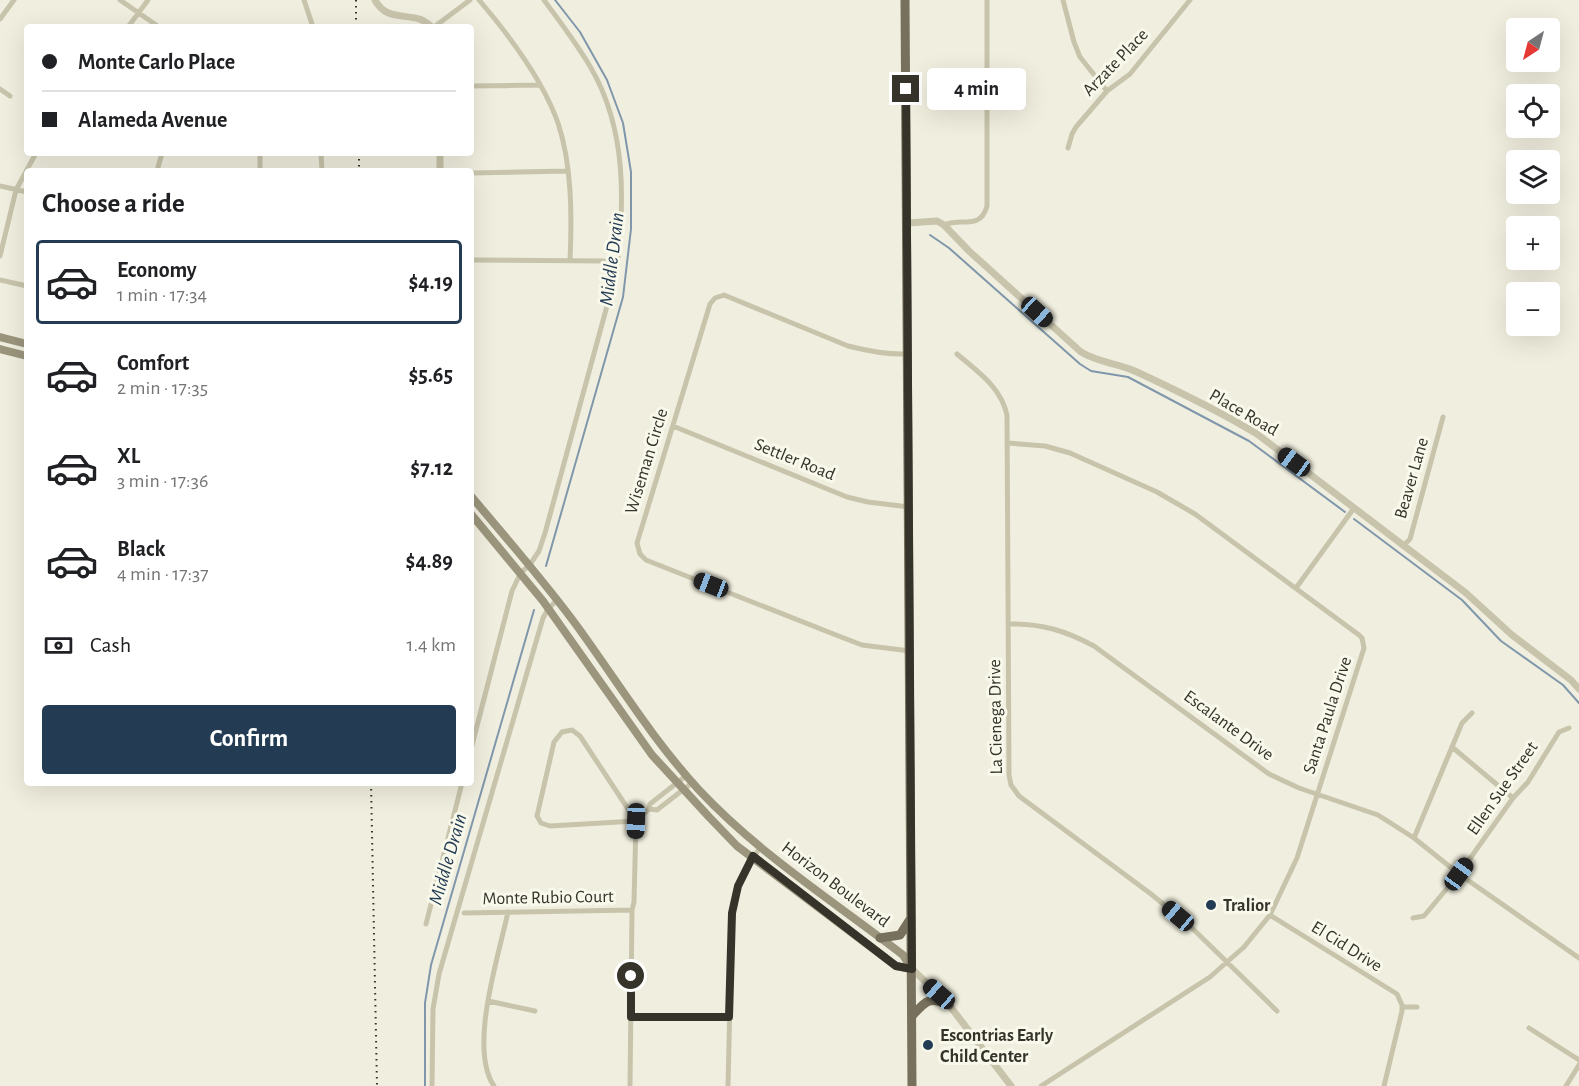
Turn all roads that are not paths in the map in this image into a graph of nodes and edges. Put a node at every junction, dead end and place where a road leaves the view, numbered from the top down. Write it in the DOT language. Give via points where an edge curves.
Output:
graph roads {
  1 [pos="14,0"];
  2 [pos="120,0"];
  3 [pos="148,0"];
  4 [pos="304,0"];
  5 [pos="375,0"];
  6 [pos="470,0"];
  7 [pos="479,0"];
  8 [pos="544,0"];
  9 [pos="905,0"];
  10 [pos="987,0"];
  11 [pos="1063,0"];
  12 [pos="1191,0"];
  13 [pos="138,13"];
  14 [pos="0,19"];
  15 [pos="130,24"];
  16 [pos="154,24"];
  17 [pos="312,24"];
  18 [pos="427,24"];
  19 [pos="437,24"];
  20 [pos="540,85"];
  21 [pos="474,86"];
  22 [pos="0,89"];
  23 [pos="1107,91"];
  24 [pos="10,96"];
  25 [pos="1068,148"];
  26 [pos="567,171"];
  27 [pos="474,173"];
  28 [pos="24,175"];
  29 [pos="0,186"];
  30 [pos="16,190"];
  31 [pos="24,191"];
  32 [pos="907,223"];
  33 [pos="944,225"];
  34 [pos="0,256"];
  35 [pos="474,260"];
  36 [pos="570,260"];
  37 [pos="605,261"];
  38 [pos="0,280"];
  39 [pos="24,285"];
  40 [pos="0,337"];
  41 [pos="24,343"];
  42 [pos="0,350"];
  43 [pos="908,354"];
  44 [pos="957,354"];
  45 [pos="24,355"];
  46 [pos="1443,417"];
  47 [pos="673,426"];
  48 [pos="1008,443"];
  49 [pos="474,500"];
  50 [pos="909,507"];
  51 [pos="1354,508"];
  52 [pos="474,518"];
  53 [pos="1404,545"];
  54 [pos="530,566"];
  55 [pos="520,572"];
  56 [pos="1296,588"];
  57 [pos="557,600"];
  58 [pos="548,609"];
  59 [pos="1009,624"];
  60 [pos="910,651"];
  61 [pos="1579,688"];
  62 [pos="1472,713"];
  63 [pos="1569,728"];
  64 [pos="474,737"];
  65 [pos="1452,747"];
  66 [pos="690,779"];
  67 [pos="461,786"];
  68 [pos="680,787"];
  69 [pos="1317,795"];
  70 [pos="1513,798"];
  71 [pos="649,808"];
  72 [pos="636,821"];
  73 [pos="1414,838"];
  74 [pos="760,848"];
  75 [pos="753,856"];
  76 [pos="1459,874"];
  77 [pos="632,910"];
  78 [pos="508,912"];
  79 [pos="464,913"];
  80 [pos="1270,915"];
  81 [pos="912,916"];
  82 [pos="1413,918"];
  83 [pos="426,924"];
  84 [pos="880,938"];
  85 [pos="1579,958"];
  86 [pos="1228,962"];
  87 [pos="912,969"];
  88 [pos="488,1001"];
  89 [pos="949,1005"];
  90 [pos="1402,1007"];
  91 [pos="1417,1007"];
  92 [pos="535,1011"];
  93 [pos="1277,1011"];
  94 [pos="912,1016"];
  95 [pos="631,1017"];
  96 [pos="729,1017"];
  97 [pos="1529,1028"];
  98 [pos="1579,1060"];
  99 [pos="1579,1065"];
  100 [pos="432,1086"];
  101 [pos="494,1086"];
  102 [pos="630,1086"];
  103 [pos="728,1086"];
  104 [pos="912,1086"];
  105 [pos="1011,1086"];
  106 [pos="1041,1086"];
  107 [pos="1384,1086"];
  108 [pos="1566,1086"];
  1 -- 14 [label="street"];
  2 -- 13 [label="street"];
  3 -- 13 [label="street"];
  4 -- 17 [label="street"];
  5 -- 18 [label="street" via="386,12"];
  6 -- 19 [label="street"];
  7 -- 20 [label="street"];
  8 -- 54 [label="street" via="592,69 611,115 623,193 616,273 545,533"];
  9 -- 32 [label="main road"];
  10 -- 33 [label="street" via="987,206 973,222"];
  11 -- 23 [label="street" via="1080,57"];
  12 -- 23 [label="street, Arzate Place" via="1130,74"];
  13 -- 15 [label="street"];
  13 -- 16 [label="street"];
  20 -- 21 [label="street"];
  20 -- 26 [label="street" via="558,124"];
  22 -- 24 [label="street"];
  23 -- 25 [label="street, Arzate Place" via="1076,127"];
  26 -- 27 [label="street"];
  26 -- 36 [label="street" via="571,199"];
  28 -- 30 [label="street"];
  29 -- 30 [label="street"];
  30 -- 31 [label="street"];
  30 -- 34 [label="street"];
  32 -- 33 [label="street"];
  32 -- 43 [label="main road"];
  33 -- 51 [label="street, Place Road" via="1081,352 1097,361 1135,371 1257,434"];
  35 -- 36 [label="street"];
  36 -- 37 [label="street"];
  38 -- 39 [label="street"];
  40 -- 41 [label="main road"];
  42 -- 45 [label="main road"];
  43 -- 47 [label="street, Wiseman Circle" via="883,354 848,345 719,296 710,304"];
  43 -- 50 [label="main road"];
  44 -- 48 [label="street, La Cienega Drive" via="1002,398"];
  46 -- 53 [label="street, Beaver Lane" via="1410,538"];
  47 -- 50 [label="street, Settler Road" via="847,497"];
  47 -- 60 [label="street, Wiseman Circle" via="636,543 642,557 862,645"];
  48 -- 56 [label="street, Santa Paula Drive" via="1060,449 1138,482 1195,514"];
  48 -- 59 [label="street, La Cienega Drive"];
  49 -- 54 [label="main road, Horizon Boulevard"];
  50 -- 60 [label="main road"];
  51 -- 53 [label="street, Place Road"];
  51 -- 56 [label="street"];
  52 -- 55 [label="main road, Horizon Boulevard"];
  53 -- 61 [label="street, Place Road"];
  54 -- 55 [label="street"];
  54 -- 57 [label="main road, Horizon Boulevard"];
  55 -- 58 [label="main road, Horizon Boulevard"];
  55 -- 64 [label="street"];
  56 -- 69 [label="street, Santa Paula Drive" via="1359,634 1364,643"];
  57 -- 58 [label="street"];
  57 -- 66 [label="main road, Horizon Boulevard" via="666,753"];
  58 -- 68 [label="main road, Horizon Boulevard" via="652,755"];
  58 -- 100 [label="street" via="440,974 433,1009"];
  59 -- 69 [label="street, Escalante Drive" via="1048,627 1077,636 1269,774"];
  59 -- 86 [label="street, La Cienega Drive" via="1009,775 1015,791 1151,894"];
  60 -- 81 [label="main road"];
  62 -- 65 [label="street" via="1462,723"];
  63 -- 70 [label="street, Ellen Sue Street" via="1559,732 1528,782"];
  65 -- 70 [label="street"];
  65 -- 73 [label="street"];
  66 -- 68 [label="street"];
  66 -- 68 [label="street"];
  66 -- 74 [label="main road, Horizon Boulevard"];
  67 -- 83 [label="street"];
  68 -- 71 [label="street"];
  68 -- 71 [label="street" via="657,810"];
  68 -- 75 [label="main road, Horizon Boulevard" via="737,846"];
  69 -- 73 [label="street, Escalante Drive" via="1378,815"];
  69 -- 80 [label="street, Santa Paula Drive" via="1293,868"];
  70 -- 76 [label="street, Ellen Sue Street"];
  71 -- 72 [label="street"];
  72 -- 72 [label="street" via="550,826 541,823 537,816 554,742 562,732 572,730 580,736"];
  72 -- 77 [label="street"];
  73 -- 76 [label="street, Escalante Drive"];
  74 -- 75 [label="street"];
  74 -- 84 [label="main road, Horizon Boulevard"];
  75 -- 87 [label="main road, Horizon Boulevard" via="896,966"];
  75 -- 96 [label="street" via="738,886 732,913"];
  76 -- 82 [label="street, Ellen Sue Street" via="1424,916"];
  76 -- 85 [label="street, Escalante Drive"];
  77 -- 78 [label="street, Monte Rubio Court"];
  77 -- 95 [label="street"];
  78 -- 79 [label="street, Monte Rubio Court"];
  78 -- 88 [label="street"];
  80 -- 86 [label="street, Santa Paula Drive"];
  80 -- 90 [label="street, El Cid Drive" via="1397,994"];
  81 -- 84 [label="main road" via="900,935"];
  81 -- 87 [label="main road"];
  84 -- 87 [label="main road, Horizon Boulevard" via="903,955"];
  86 -- 93 [label="street, La Cienega Drive"];
  86 -- 106 [label="street, Santa Paula Drive"];
  87 -- 89 [label="street"];
  87 -- 94 [label="main road"];
  88 -- 92 [label="street"];
  88 -- 101 [label="street" via="484,1059"];
  89 -- 94 [label="main road" via="930,1000"];
  89 -- 105 [label="street"];
  90 -- 91 [label="street"];
  90 -- 107 [label="street"];
  94 -- 104 [label="main road"];
  95 -- 96 [label="street"];
  95 -- 102 [label="street"];
  96 -- 103 [label="street"];
  97 -- 98 [label="street"];
  99 -- 108 [label="street"];
}
